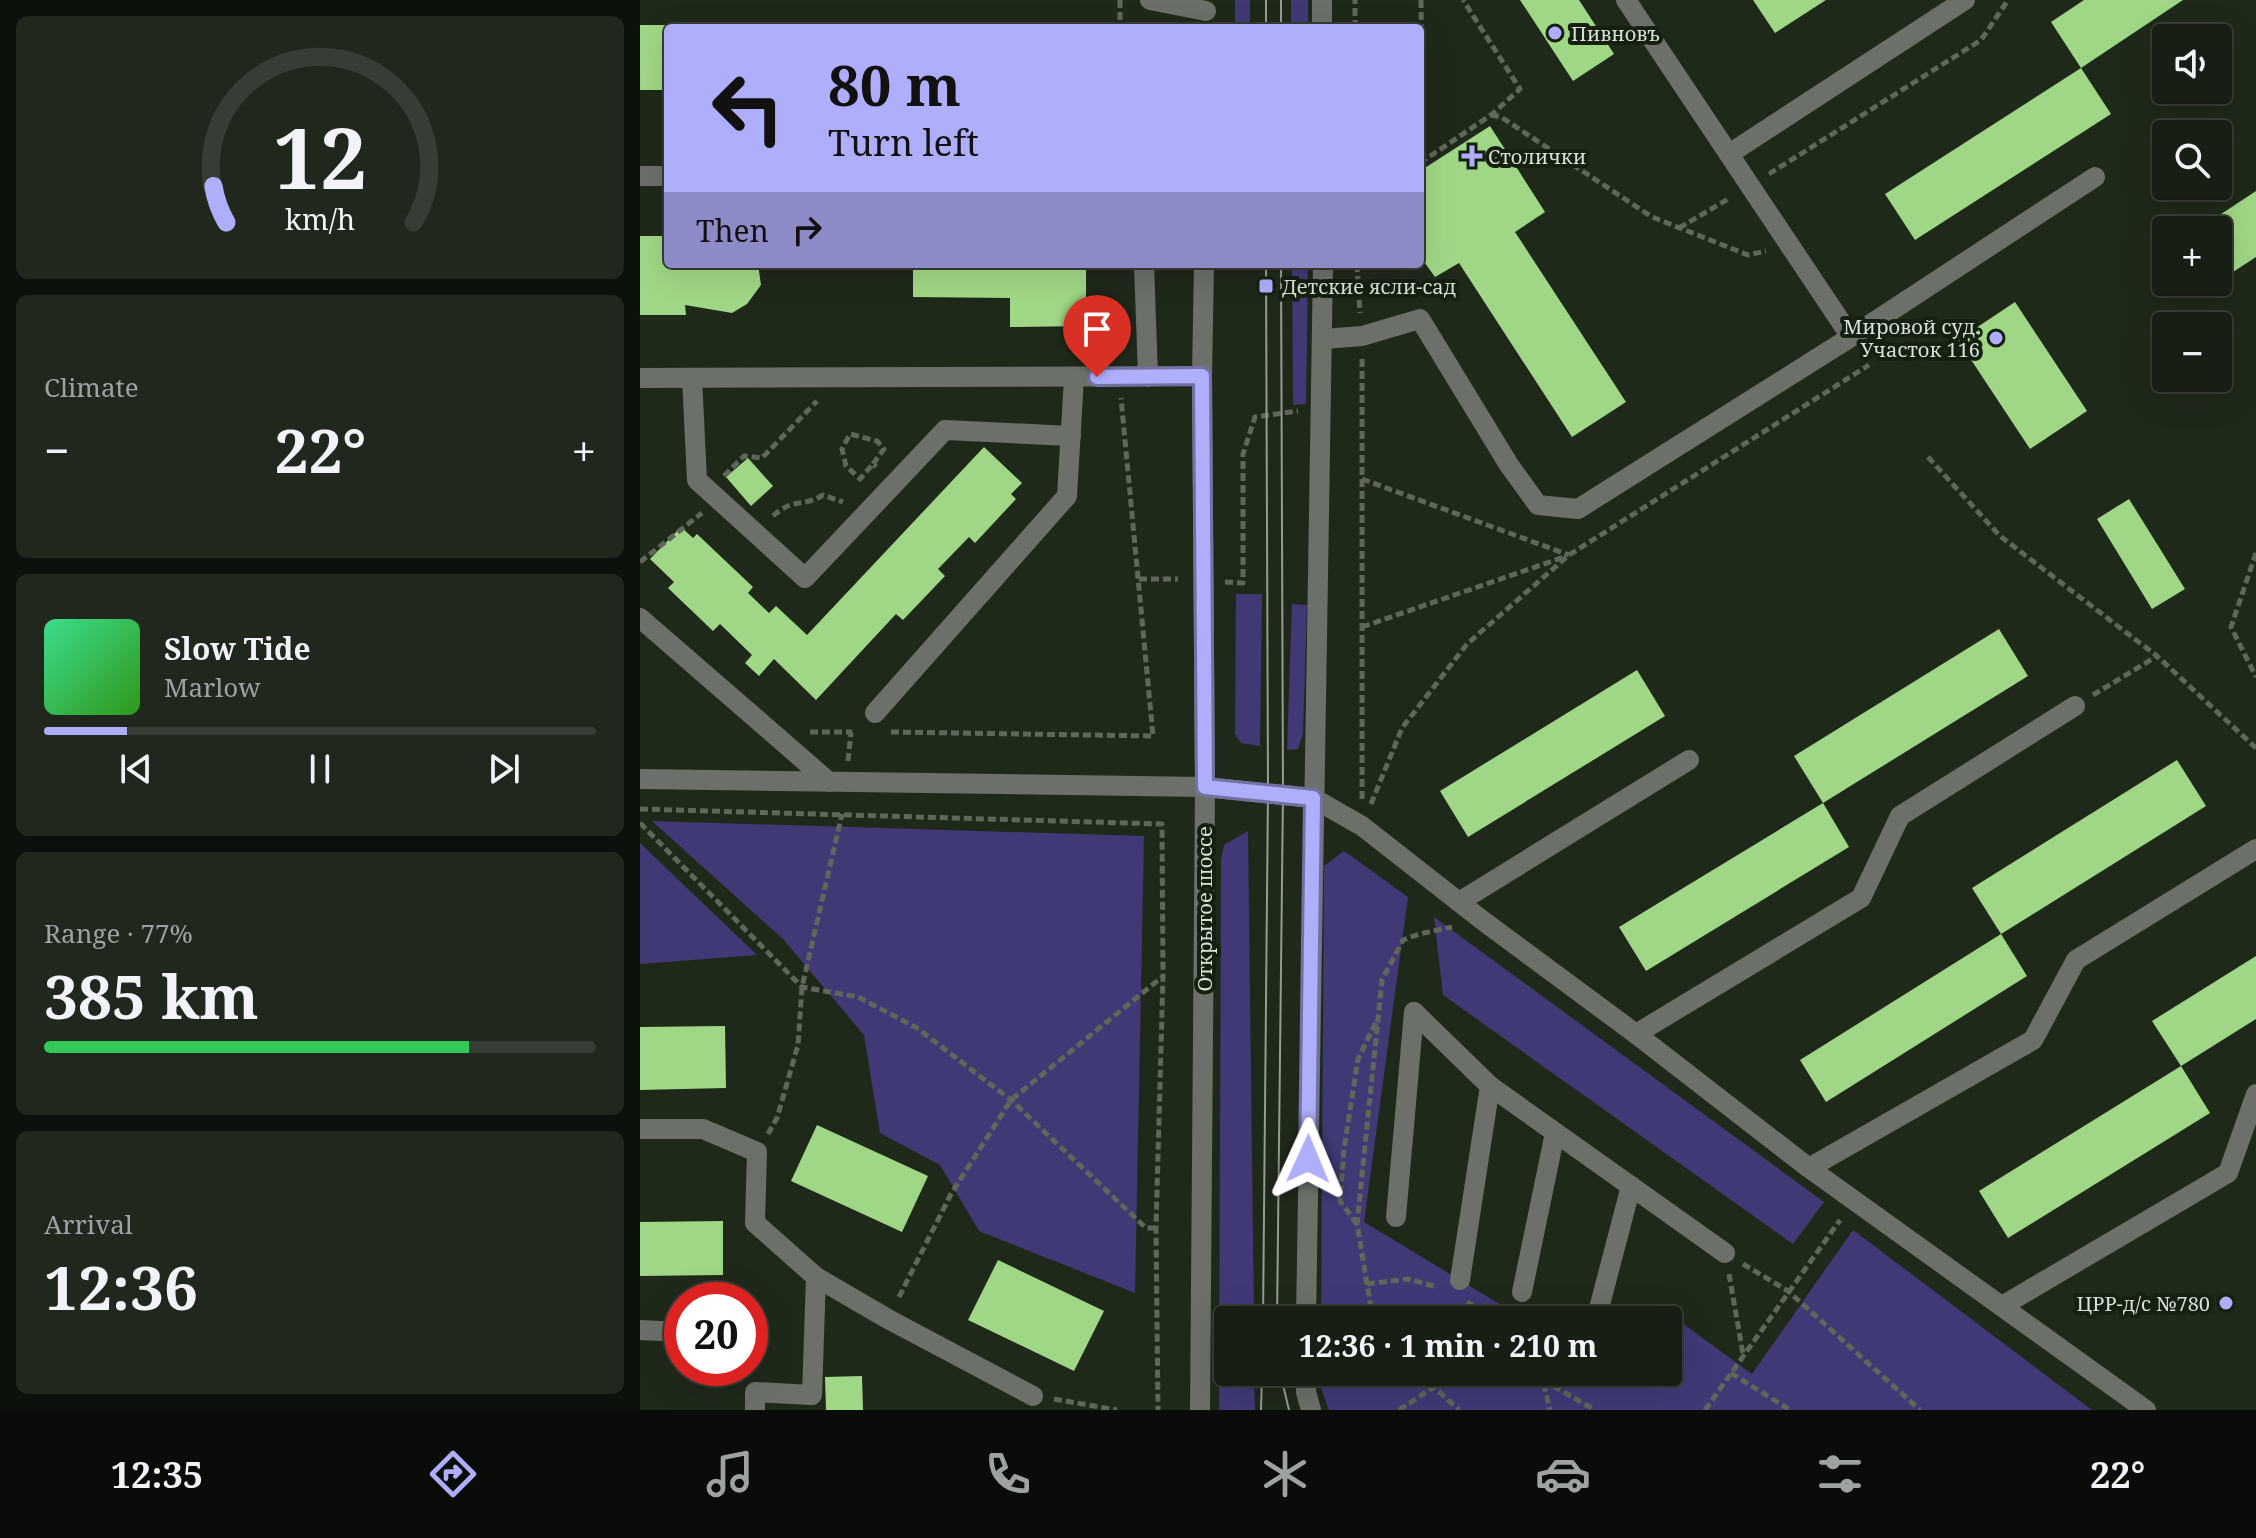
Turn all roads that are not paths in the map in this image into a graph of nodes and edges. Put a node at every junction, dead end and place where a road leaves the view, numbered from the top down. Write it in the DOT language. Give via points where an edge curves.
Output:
graph roads {
  1 [pos="1150,0"];
  2 [pos="1322,0"];
  3 [pos="1626,0"];
  4 [pos="1965,0"];
  5 [pos="1206,13"];
  6 [pos="1322,24"];
  7 [pos="1729,154"];
  8 [pos="640,176"];
  9 [pos="664,176"];
  10 [pos="2095,177"];
  11 [pos="1144,268"];
  12 [pos="1204,268"];
  13 [pos="1323,268"];
  14 [pos="1851,337"];
  15 [pos="1324,339"];
  16 [pos="1202,376"];
  17 [pos="1148,377"];
  18 [pos="640,378"];
  19 [pos="692,378"];
  20 [pos="1074,378"];
  21 [pos="1071,436"];
  22 [pos="640,618"];
  23 [pos="2075,706"];
  24 [pos="875,713"];
  25 [pos="1689,760"];
  26 [pos="640,779"];
  27 [pos="829,782"];
  28 [pos="1205,787"];
  29 [pos="1313,798"];
  30 [pos="2256,849"];
  31 [pos="1459,902"];
  32 [pos="1636,1034"];
  33 [pos="1490,1086"];
  34 [pos="2256,1094"];
  35 [pos="640,1129"];
  36 [pos="1555,1133"];
  37 [pos="1809,1168"];
  38 [pos="1631,1186"];
  39 [pos="1396,1217"];
  40 [pos="1725,1253"];
  41 [pos="816,1277"];
  42 [pos="1457,1290"];
  43 [pos="1522,1292"];
  44 [pos="1306,1306"];
  45 [pos="1600,1306"];
  46 [pos="2002,1306"];
  47 [pos="640,1330"];
  48 [pos="664,1331"];
  49 [pos="1033,1396"];
  50 [pos="755,1410"];
  51 [pos="1200,1410"];
  52 [pos="2146,1410"];
  1 -- 5 [label="street"];
  2 -- 6 [label="street"];
  3 -- 7 [label="street"];
  4 -- 7 [label="street"];
  7 -- 14 [label="street"];
  8 -- 9 [label="street"];
  10 -- 14 [label="street"];
  11 -- 17 [label="street"];
  12 -- 16 [label="street, Открытое шоссе"];
  13 -- 15 [label="street"];
  14 -- 15 [label="street" via="1578,509 1538,505 1420,319 1362,336"];
  15 -- 29 [label="street"];
  16 -- 17 [label="street"];
  16 -- 28 [label="street, Открытое шоссе"];
  17 -- 20 [label="street"];
  18 -- 19 [label="street"];
  19 -- 20 [label="street"];
  19 -- 21 [label="street" via="697,480 805,578 945,430"];
  20 -- 21 [label="street"];
  21 -- 24 [label="street" via="1067,496"];
  22 -- 27 [label="street"];
  23 -- 32 [label="street" via="1900,816 1861,898"];
  25 -- 31 [label="street"];
  26 -- 27 [label="street"];
  27 -- 28 [label="street"];
  28 -- 29 [label="street"];
  28 -- 51 [label="street, Открытое шоссе"];
  29 -- 31 [label="street" via="1362,826"];
  29 -- 44 [label="street"];
  30 -- 37 [label="street" via="2076,960 2033,1040"];
  31 -- 32 [label="street"];
  32 -- 37 [label="street"];
  33 -- 36 [label="street"];
  33 -- 39 [label="street" via="1414,1012"];
  33 -- 42 [label="street"];
  34 -- 46 [label="street" via="2228,1173"];
  35 -- 41 [label="street" via="703,1129 757,1152 755,1223"];
  36 -- 38 [label="street"];
  36 -- 43 [label="street"];
  37 -- 46 [label="street"];
  38 -- 40 [label="street"];
  38 -- 45 [label="street"];
  41 -- 49 [label="street"];
  41 -- 50 [label="street" via="812,1395 755,1392"];
  46 -- 52 [label="street"];
  47 -- 48 [label="street"];
}
